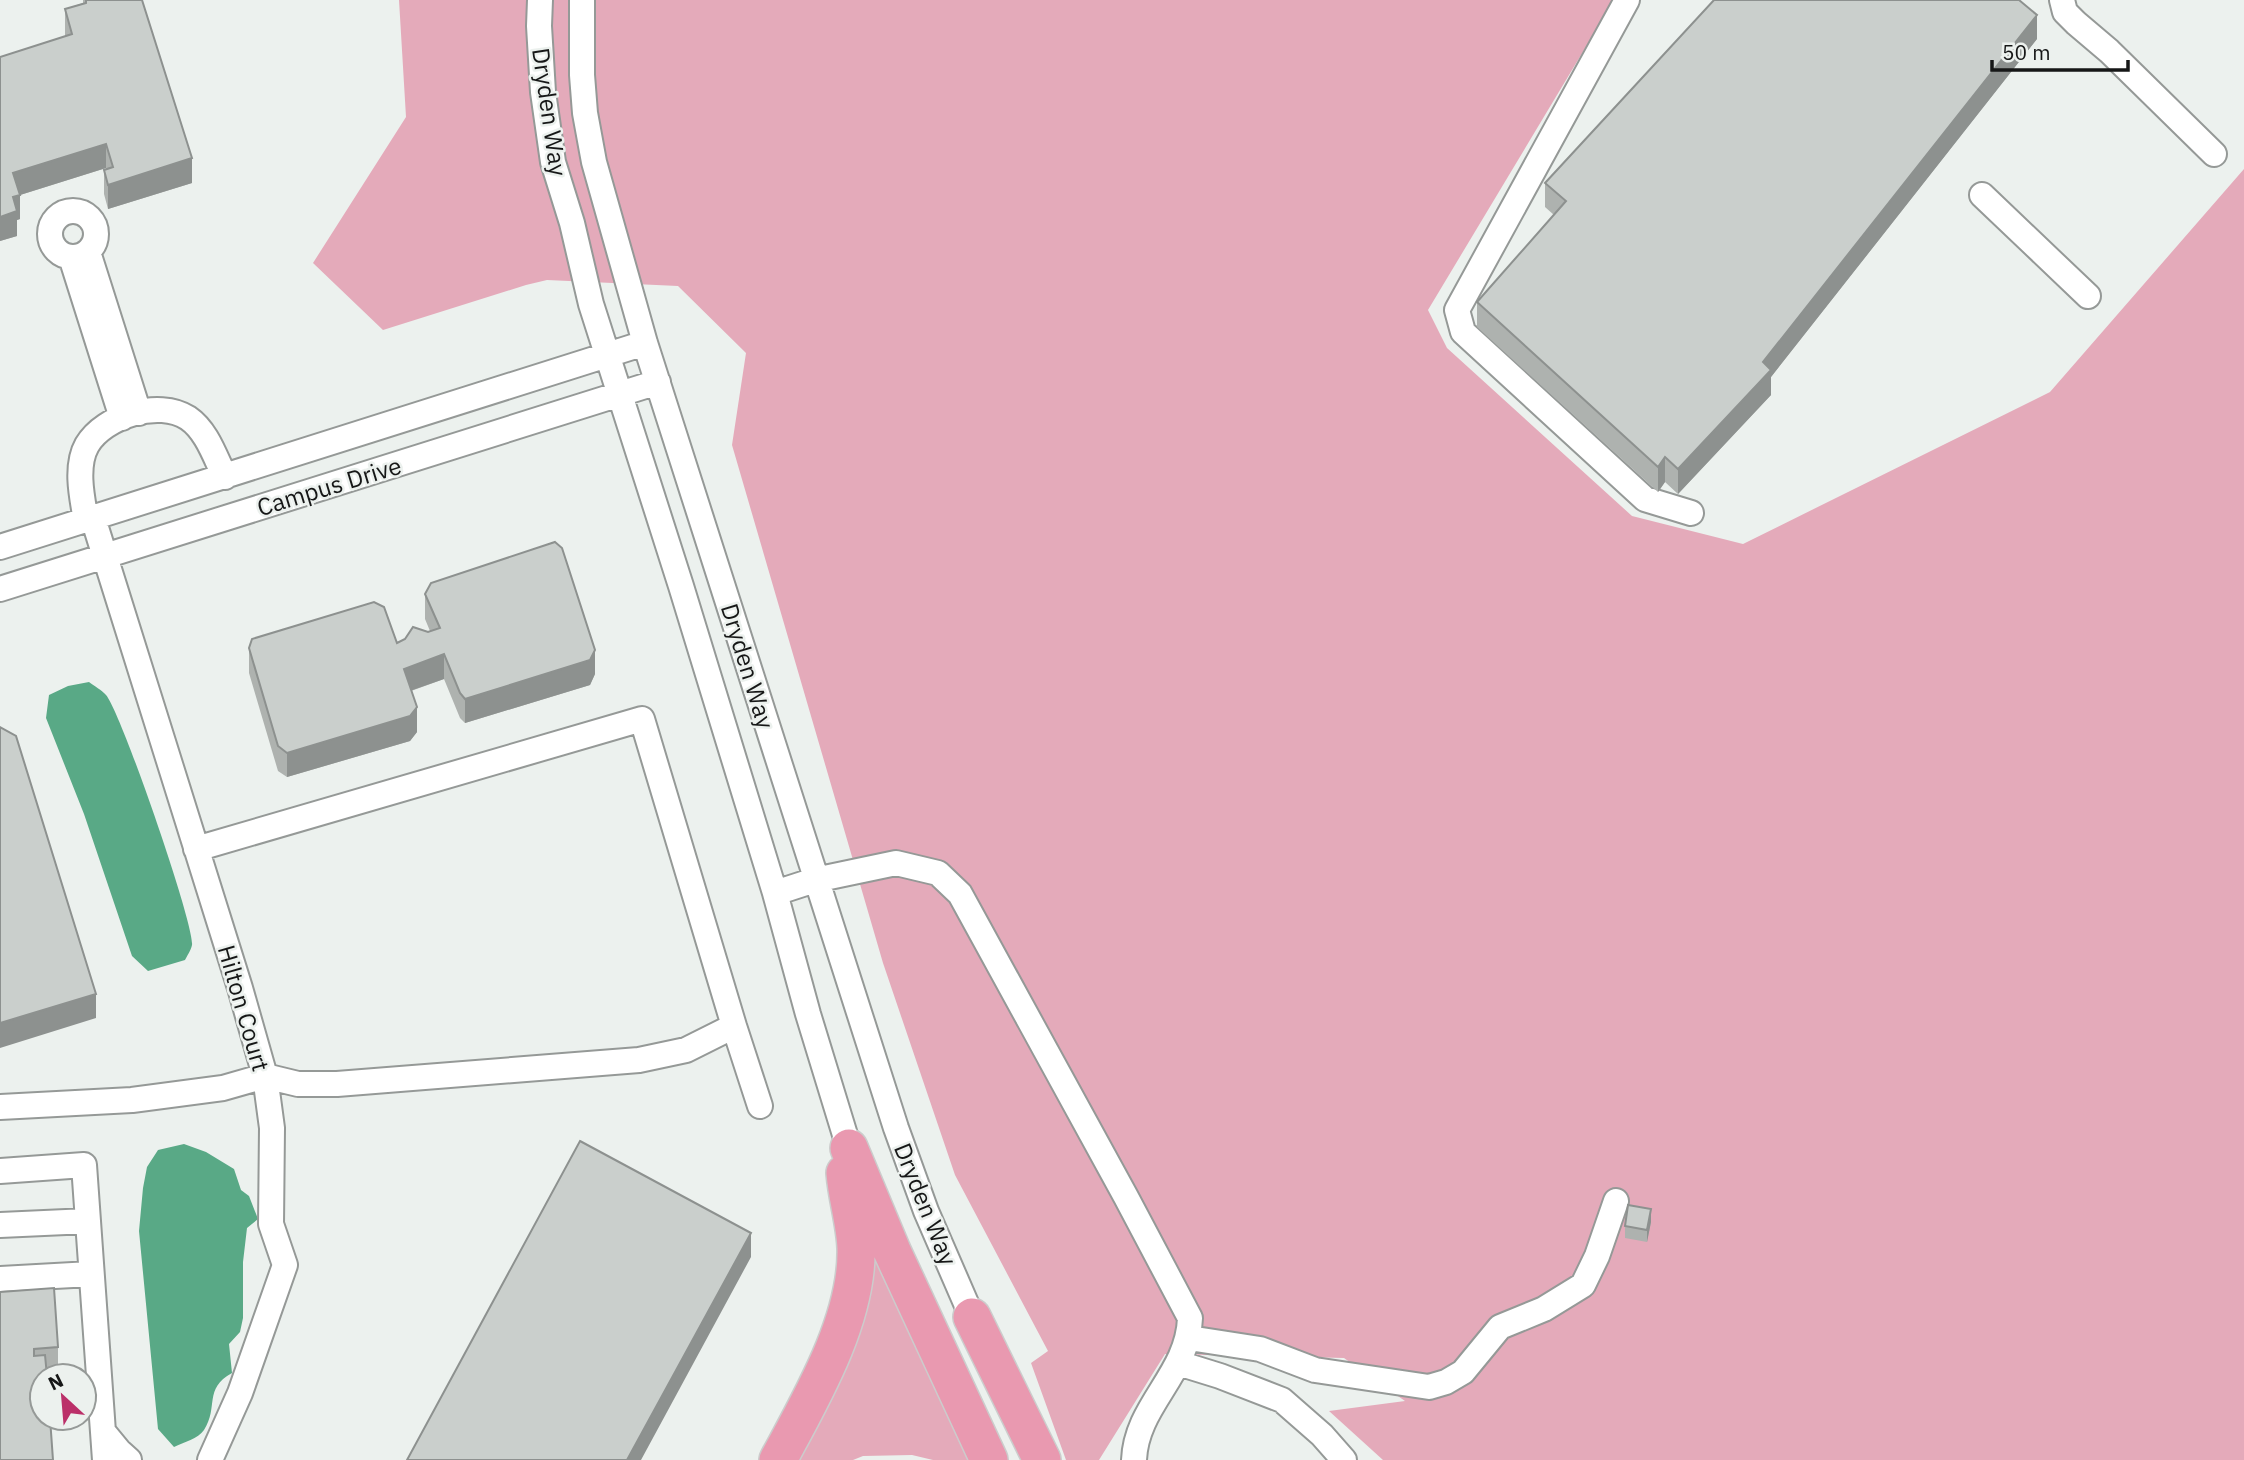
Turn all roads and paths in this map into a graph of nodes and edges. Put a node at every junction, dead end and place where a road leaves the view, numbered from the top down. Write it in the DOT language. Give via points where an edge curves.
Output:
graph roads {
  1 [pos="540,0"];
  2 [pos="582,0"];
  3 [pos="1627,0"];
  4 [pos="2062,0"];
  5 [pos="2214,154"];
  6 [pos="1982,195"];
  7 [pos="79,254"];
  8 [pos="2088,296"];
  9 [pos="645,343"];
  10 [pos="608,356"];
  11 [pos="658,382"];
  12 [pos="620,395"];
  13 [pos="130,415"];
  14 [pos="225,477"];
  15 [pos="1691,513"];
  16 [pos="90,519"];
  17 [pos="0,547"];
  18 [pos="105,557"];
  19 [pos="0,589"];
  20 [pos="196,849"];
  21 [pos="815,880"];
  22 [pos="775,893"];
  23 [pos="734,1026"];
  24 [pos="265,1076"];
  25 [pos="760,1106"];
  26 [pos="0,1107"];
  27 [pos="849,1148"];
  28 [pos="0,1171"];
  29 [pos="1616,1201"];
  30 [pos="88,1221"];
  31 [pos="0,1225"];
  32 [pos="91,1274"];
  33 [pos="0,1279"];
  34 [pos="972,1317"];
  35 [pos="1189,1338"];
  36 [pos="1178,1363"];
  37 [pos="105,1434"];
  38 [pos="105,1460"];
  39 [pos="129,1460"];
  40 [pos="210,1460"];
  41 [pos="778,1460"];
  42 [pos="989,1460"];
  43 [pos="1021,1460"];
  44 [pos="1042,1460"];
  45 [pos="1134,1460"];
  46 [pos="1344,1460"];
  1 -- 10 [label="street, Dryden Way" via="543,92 553,162"];
  2 -- 9 [label="street, Dryden Way" via="582,75 591,149"];
  3 -- 15 [label="street" via="1457,310 1463,332 1645,499"];
  4 -- 5 [label="street" via="2065,12"];
  6 -- 8 [label="street"];
  7 -- 13 [label="street"];
  9 -- 10 [label="street, Campus Drive"];
  9 -- 11 [label="street, Dryden Way"];
  10 -- 12 [label="street, Dryden Way"];
  10 -- 14 [label="street, Campus Drive"];
  11 -- 12 [label="street, Campus Drive"];
  11 -- 21 [label="street, Dryden Way"];
  12 -- 18 [label="street, Campus Drive"];
  12 -- 22 [label="street, Dryden Way"];
  13 -- 14 [label="street" via="156,409 189,419 204,433"];
  13 -- 16 [label="street, Hilton Court" via="111,422 86,446 82,493"];
  14 -- 16 [label="street, Campus Drive"];
  16 -- 17 [label="street, Campus Drive"];
  16 -- 18 [label="street, Hilton Court"];
  18 -- 19 [label="street, Campus Drive"];
  18 -- 20 [label="street, Hilton Court"];
  20 -- 23 [label="street" via="642,719"];
  20 -- 24 [label="street, Hilton Court"];
  21 -- 22 [label="street"];
  21 -- 34 [label="street, Dryden Way" via="908,1164"];
  21 -- 35 [label="street" via="896,863 938,873 960,894 1189,1318"];
  22 -- 27 [label="street, Dryden Way"];
  23 -- 24 [label="street" via="686,1050 639,1060 337,1084 298,1084"];
  23 -- 25 [label="street"];
  24 -- 26 [label="street" via="223,1088 132,1100"];
  24 -- 40 [label="street, Hilton Court" via="272,1128 271,1224 285,1265 240,1393"];
  27 -- 41 [label="highway" via="845,1175 856,1247 855,1278 825,1369"];
  27 -- 42 [label="highway"];
  28 -- 30 [label="street" via="83,1166"];
  29 -- 35 [label="street" via="1583,1285 1544,1309 1500,1327 1463,1372 1446,1382 1430,1387 1315,1370 1259,1349"];
  30 -- 31 [label="street"];
  30 -- 32 [label="street"];
  32 -- 33 [label="street"];
  32 -- 37 [label="street"];
  34 -- 43 [label="street, Dryden Way"];
  34 -- 44 [label="highway"];
  35 -- 36 [label="street"];
  36 -- 45 [label="street" via="1139,1428"];
  36 -- 46 [label="street" via="1282,1400"];
  37 -- 38 [label="street"];
  37 -- 39 [label="street"];
}
